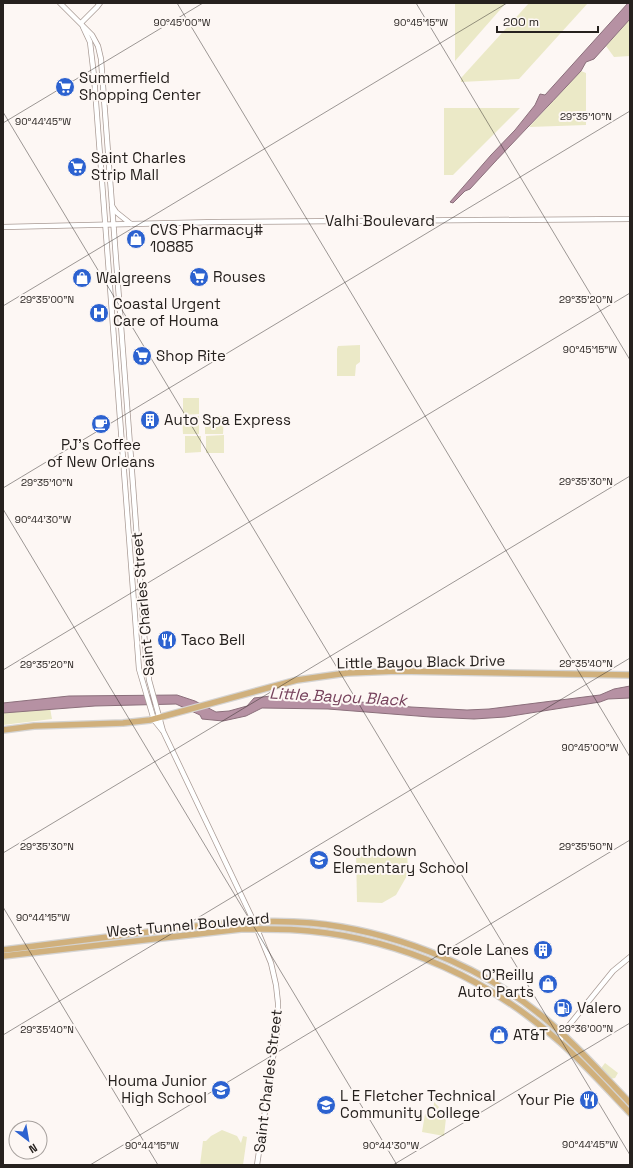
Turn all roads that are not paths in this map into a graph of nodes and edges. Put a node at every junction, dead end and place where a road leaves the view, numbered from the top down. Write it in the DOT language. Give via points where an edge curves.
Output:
graph roads {
  1 [pos="60,3"];
  2 [pos="100,3"];
  3 [pos="81,23"];
  4 [pos="112,206"];
  5 [pos="630,219"];
  6 [pos="131,224"];
  7 [pos="105,225"];
  8 [pos="113,225"];
  9 [pos="3,227"];
  10 [pos="630,675"];
  11 [pos="154,709"];
  12 [pos="157,719"];
  13 [pos="3,730"];
  14 [pos="254,922"];
  15 [pos="257,929"];
  16 [pos="3,950"];
  17 [pos="3,956"];
  18 [pos="630,957"];
  19 [pos="562,1034"];
  20 [pos="560,1042"];
  21 [pos="598,1079"];
  22 [pos="611,1084"];
  23 [pos="630,1103"];
  24 [pos="630,1113"];
  25 [pos="257,1165"];
  1 -- 3 [label="street, Saint Charles Street"];
  2 -- 3 [label="street"];
  3 -- 4 [label="street, Saint Charles Street" via="92,35 101,59"];
  3 -- 7 [label="street, Saint Charles Street" via="90,42"];
  4 -- 6 [label="street"];
  4 -- 8 [label="street, Saint Charles Street"];
  5 -- 6 [label="street, Valhi Boulevard"];
  6 -- 8 [label="street, Valhi Boulevard"];
  7 -- 8 [label="street, Valhi Boulevard"];
  7 -- 9 [label="street, Valhi Boulevard"];
  7 -- 11 [label="street, Saint Charles Street" via="139,670"];
  8 -- 11 [label="street, Saint Charles Street" via="146,656"];
  10 -- 12 [label="main road, Little Bayou Black Drive" via="348,673 297,680"];
  11 -- 12 [label="street, Saint Charles Street"];
  12 -- 13 [label="main road, Little Bayou Black Drive"];
  12 -- 14 [label="street, Saint Charles Street"];
  14 -- 15 [label="street, Saint Charles Street"];
  14 -- 16 [label="main road, West Tunnel Boulevard" via="214,924"];
  14 -- 19 [label="main road, West Tunnel Boulevard" via="336,926 405,942 458,964 499,987 536,1012"];
  15 -- 17 [label="main road, West Tunnel Boulevard" via="199,933"];
  15 -- 20 [label="main road, West Tunnel Boulevard" via="291,929 338,934 409,952 461,974 503,998"];
  15 -- 25 [label="street, Saint Charles Street" via="276,986 278,1024"];
  18 -- 19 [label="street" via="613,971"];
  19 -- 20 [label="street"];
  19 -- 22 [label="main road, West Tunnel Boulevard"];
  20 -- 21 [label="main road, West Tunnel Boulevard"];
  21 -- 22 [label="main road"];
  21 -- 24 [label="main road, West Tunnel Boulevard"];
  22 -- 23 [label="main road, West Tunnel Boulevard"];
}
